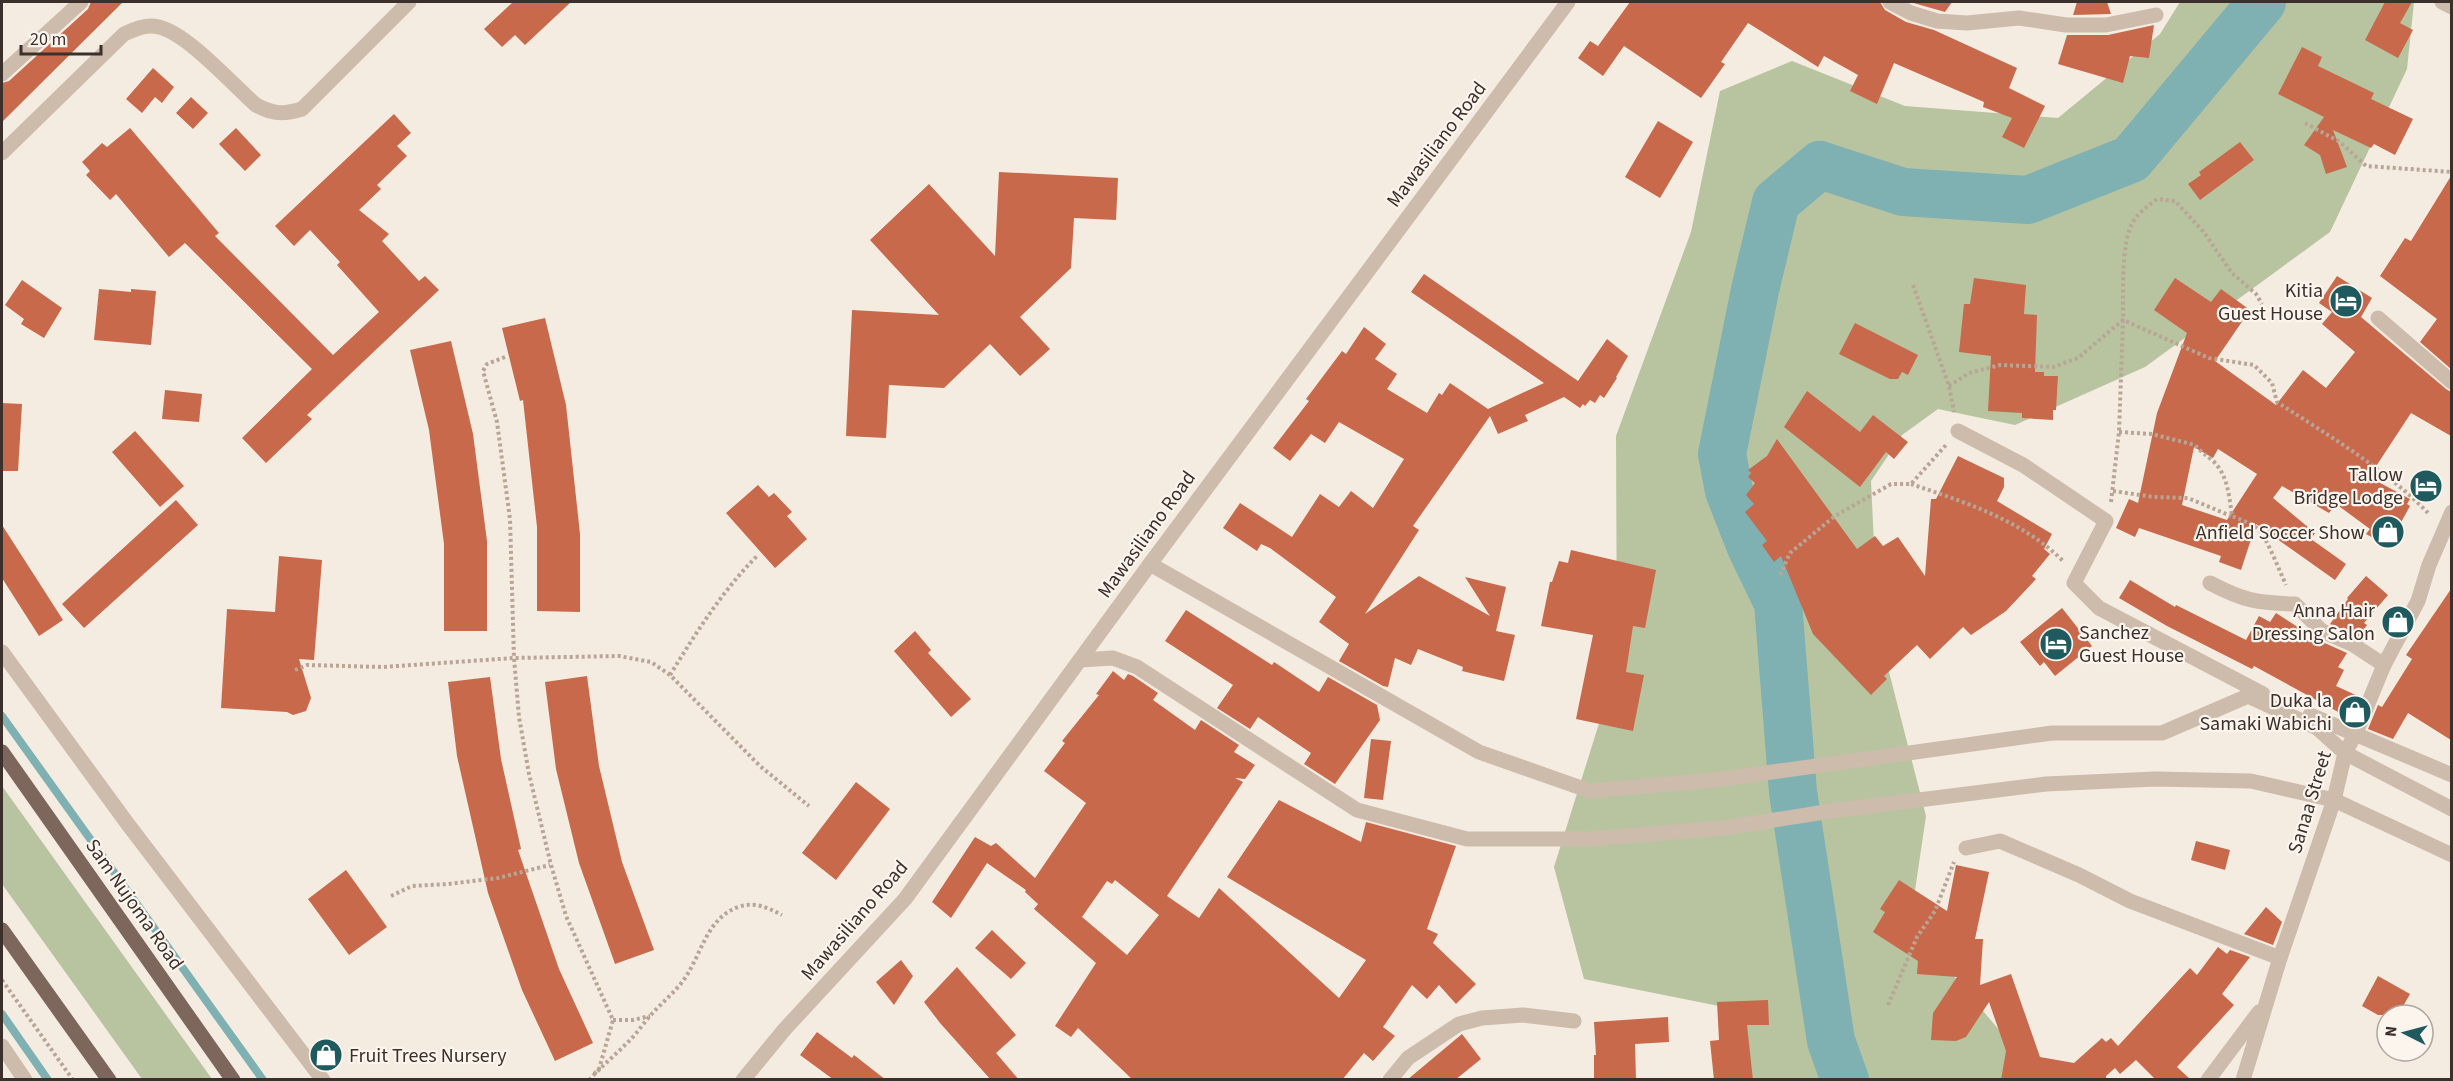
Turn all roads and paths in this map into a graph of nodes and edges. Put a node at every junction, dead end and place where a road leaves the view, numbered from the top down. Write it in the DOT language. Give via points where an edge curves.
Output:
graph roads {
  1 [pos="81,2"];
  2 [pos="409,2"];
  3 [pos="1568,2"];
  4 [pos="1890,2"];
  5 [pos="2442,2"];
  6 [pos="2451,7"];
  7 [pos="2156,15"];
  8 [pos="2,73"];
  9 [pos="2305,123"];
  10 [pos="2,153"];
  11 [pos="2451,172"];
  12 [pos="1913,285"];
  13 [pos="2262,304"];
  14 [pos="2378,318"];
  15 [pos="2123,320"];
  16 [pos="505,357"];
  17 [pos="2451,382"];
  18 [pos="1949,386"];
  19 [pos="1958,431"];
  20 [pos="2119,432"];
  21 [pos="1911,484"];
  22 [pos="2113,491"];
  23 [pos="2451,512"];
  24 [pos="2232,516"];
  25 [pos="2106,521"];
  26 [pos="2442,532"];
  27 [pos="758,555"];
  28 [pos="1150,564"];
  29 [pos="1780,575"];
  30 [pos="2073,583"];
  31 [pos="2210,584"];
  32 [pos="2295,604"];
  33 [pos="2,652"];
  34 [pos="514,658"];
  35 [pos="1080,660"];
  36 [pos="2384,665"];
  37 [pos="295,670"];
  38 [pos="670,675"];
  39 [pos="2356,733"];
  40 [pos="2,752"];
  41 [pos="2345,753"];
  42 [pos="2451,775"];
  43 [pos="2334,800"];
  44 [pos="809,806"];
  45 [pos="2451,809"];
  46 [pos="1966,848"];
  47 [pos="2451,855"];
  48 [pos="551,865"];
  49 [pos="391,896"];
  50 [pos="782,915"];
  51 [pos="2,930"];
  52 [pos="2280,958"];
  53 [pos="2,980"];
  54 [pos="2266,1002"];
  55 [pos="1888,1005"];
  56 [pos="650,1016"];
  57 [pos="613,1020"];
  58 [pos="1574,1021"];
  59 [pos="2,1046"];
  60 [pos="594,1074"];
  61 [pos="25,1080"];
  62 [pos="73,1080"];
  63 [pos="108,1080"];
  64 [pos="233,1080"];
  65 [pos="323,1080"];
  66 [pos="590,1080"];
  67 [pos="743,1080"];
  68 [pos="1390,1080"];
  69 [pos="2208,1080"];
  70 [pos="2243,1080"];
  1 -- 8 [label="street"];
  2 -- 10 [label="street" via="302,109 287,114 271,113 256,105 178,33 144,26 124,34"];
  3 -- 28 [label="street, Mawasiliano Road"];
  4 -- 7 [label="street" via="1937,21 1967,23 2019,18 2066,25 2106,25"];
  5 -- 6 [label="street"];
  9 -- 11 [label="path" via="2340,142 2366,166"];
  12 -- 18 [label="path"];
  13 -- 15 [label="path" via="2175,201 2157,200 2131,224 2125,250"];
  14 -- 17 [label="street"];
  15 -- 18 [label="path" via="2078,358 2053,367 2000,365 1969,374"];
  15 -- 20 [label="path"];
  15 -- 26 [label="path" via="2210,358 2254,365 2272,383 2277,402 2412,496"];
  16 -- 34 [label="path" via="487,364 483,371 497,422 510,519"];
  18 -- 19 [label="path"];
  19 -- 21 [label="path"];
  19 -- 25 [label="street" via="2023,465"];
  20 -- 22 [label="path"];
  20 -- 24 [label="path" via="2192,442 2213,461 2228,484"];
  21 -- 29 [label="path" via="1891,484 1835,516 1790,553"];
  21 -- 30 [label="path" via="2024,530 2063,561"];
  22 -- 24 [label="path" via="2188,498"];
  22 -- 25 [label="path"];
  23 -- 26 [label="street, Sanaa Street"];
  24 -- 32 [label="path" via="2257,528"];
  25 -- 30 [label="street"];
  26 -- 36 [label="street, Sanaa Street" via="2418,601"];
  27 -- 38 [label="path" via="736,576"];
  28 -- 35 [label="street, Mawasiliano Road"];
  28 -- 41 [label="street" via="1479,752 1590,791 1715,780 2052,732 2162,733 2248,696 2317,728"];
  30 -- 39 [label="street" via="2099,608 2138,630 2237,681"];
  31 -- 32 [label="street" via="2254,603"];
  32 -- 36 [label="street" via="2322,631 2352,644"];
  33 -- 65 [label="street"];
  34 -- 37 [label="path" via="382,667 307,665"];
  34 -- 38 [label="path" via="619,656 651,662"];
  34 -- 48 [label="path" via="529,774"];
  35 -- 43 [label="street" via="1125,661 1357,810 1467,839 1590,839 1725,828 2046,784 2155,779 2251,781"];
  35 -- 67 [label="street, Mawasiliano Road" via="905,899"];
  36 -- 39 [label="street, Sanaa Street"];
  38 -- 44 [label="path" via="760,766"];
  39 -- 41 [label="street, Sanaa Street"];
  39 -- 42 [label="street"];
  40 -- 64 [label="main road, Sam Nujoma Road"];
  41 -- 43 [label="street, Sanaa Street"];
  41 -- 45 [label="street"];
  43 -- 47 [label="street"];
  43 -- 52 [label="street, Sanaa Street"];
  46 -- 52 [label="street" via="2000,841 2130,901"];
  46 -- 55 [label="path" via="1952,865 1946,888 1917,937"];
  48 -- 49 [label="path" via="498,878 412,886"];
  48 -- 57 [label="path" via="566,916"];
  50 -- 56 [label="path" via="752,904 726,914 699,948 678,988"];
  51 -- 63 [label="main road"];
  52 -- 54 [label="street, Sanaa Street"];
  53 -- 62 [label="path"];
  54 -- 69 [label="street"];
  54 -- 70 [label="street, Sanaa Street"];
  56 -- 57 [label="path"];
  56 -- 60 [label="path"];
  57 -- 60 [label="path" via="599,1069"];
  58 -- 68 [label="street" via="1523,1016 1482,1018 1459,1024 1408,1058"];
  59 -- 61 [label="street"];
  60 -- 66 [label="path"];
}
